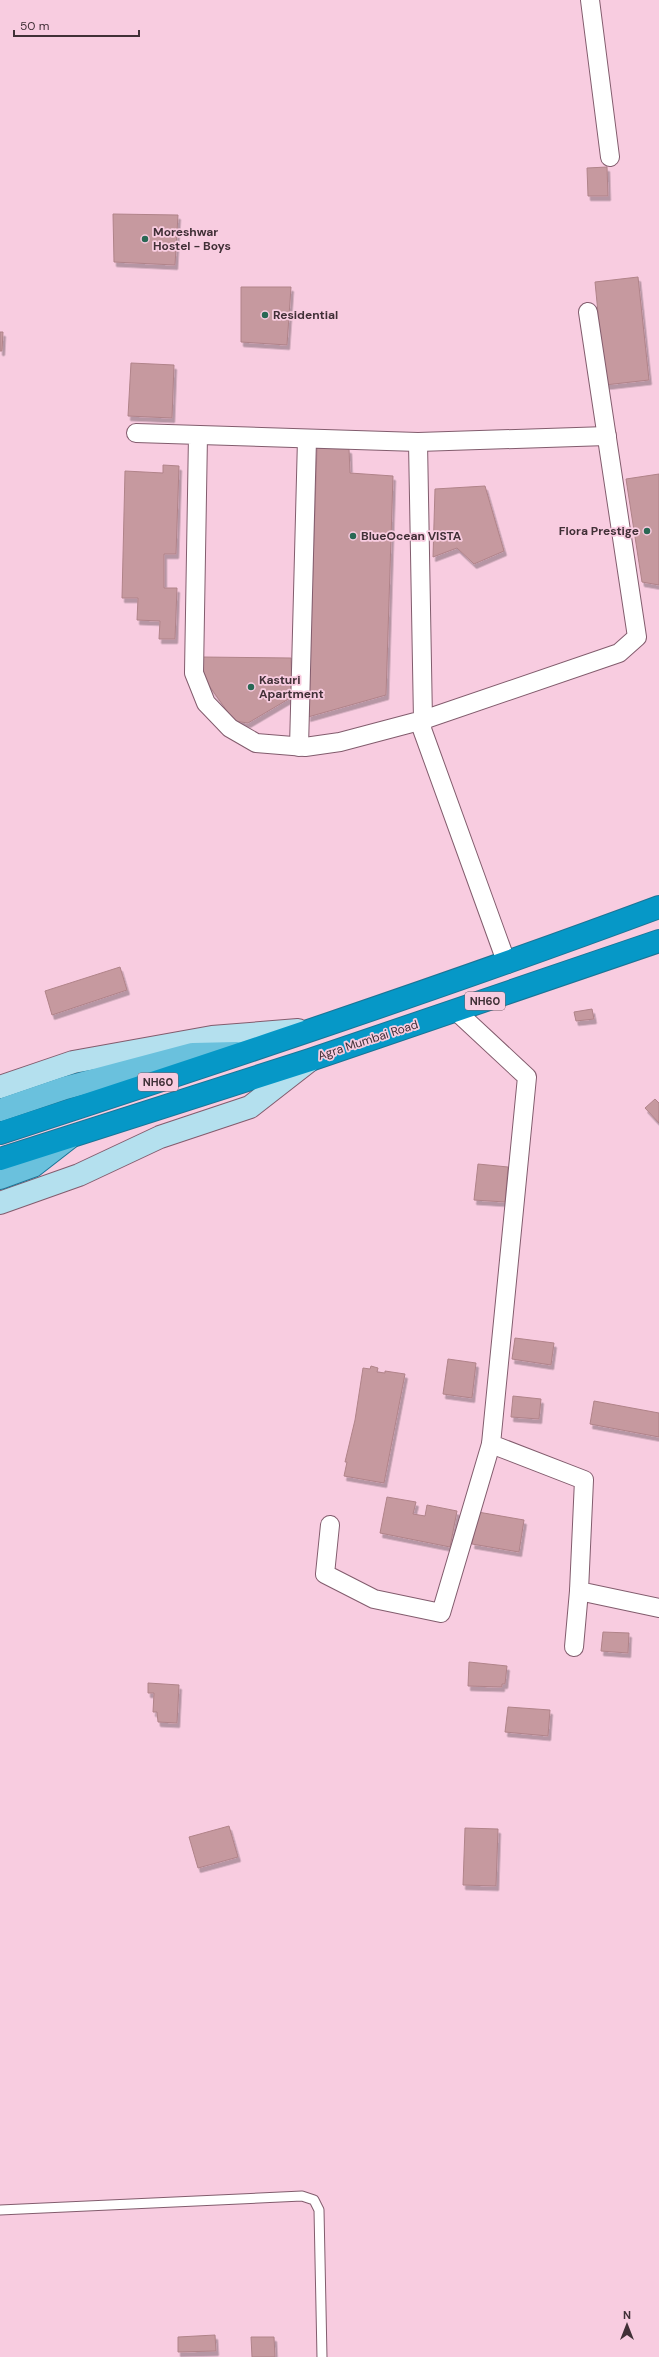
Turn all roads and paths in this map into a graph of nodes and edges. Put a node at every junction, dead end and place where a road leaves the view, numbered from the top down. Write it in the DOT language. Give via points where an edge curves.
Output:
graph roads {
  1 [pos="590,0"];
  2 [pos="610,157"];
  3 [pos="588,312"];
  4 [pos="136,433"];
  5 [pos="198,435"];
  6 [pos="607,436"];
  7 [pos="307,439"];
  8 [pos="418,442"];
  9 [pos="423,720"];
  10 [pos="299,747"];
  11 [pos="659,907"];
  12 [pos="659,941"];
  13 [pos="507,964"];
  14 [pos="456,1011"];
  15 [pos="315,1029"];
  16 [pos="245,1053"];
  17 [pos="310,1060"];
  18 [pos="0,1086"];
  19 [pos="0,1110"];
  20 [pos="0,1133"];
  21 [pos="75,1134"];
  22 [pos="0,1159"];
  23 [pos="0,1178"];
  24 [pos="0,1203"];
  25 [pos="491,1444"];
  26 [pos="330,1524"];
  27 [pos="579,1591"];
  28 [pos="659,1608"];
  29 [pos="574,1647"];
  30 [pos="0,2210"];
  31 [pos="322,2357"];
  1 -- 2 [label="street"];
  3 -- 6 [label="street"];
  4 -- 5 [label="street"];
  5 -- 7 [label="street"];
  5 -- 10 [label="street" via="194,673 206,703 230,728 256,743"];
  6 -- 8 [label="street"];
  6 -- 9 [label="street" via="637,636 619,653"];
  7 -- 8 [label="street"];
  7 -- 10 [label="street"];
  8 -- 9 [label="street"];
  9 -- 10 [label="street" via="340,742"];
  9 -- 13 [label="street" via="424,737"];
  11 -- 13 [label="highway, NH60"];
  12 -- 14 [label="highway, Agra Mumbai Road / NH60"];
  13 -- 15 [label="highway, NH60"];
  14 -- 17 [label="highway, Agra Mumbai Road / NH60"];
  14 -- 25 [label="street" via="527,1077"];
  15 -- 16 [label="highway, NH60"];
  15 -- 18 [label="street" via="212,1037 73,1062"];
  16 -- 19 [label="main road" via="193,1054 65,1088"];
  16 -- 20 [label="highway, NH60"];
  17 -- 21 [label="highway, Agra Mumbai Road / NH60"];
  17 -- 24 [label="street" via="250,1107 160,1137 78,1175"];
  21 -- 22 [label="highway, NH60"];
  21 -- 23 [label="main road" via="33,1166"];
  25 -- 26 [label="street" via="441,1613 374,1599 325,1574"];
  25 -- 27 [label="street" via="584,1480"];
  27 -- 28 [label="street"];
  27 -- 29 [label="street"];
  30 -- 31 [label="lane" via="302,2196 314,2200 319,2210"];
}
